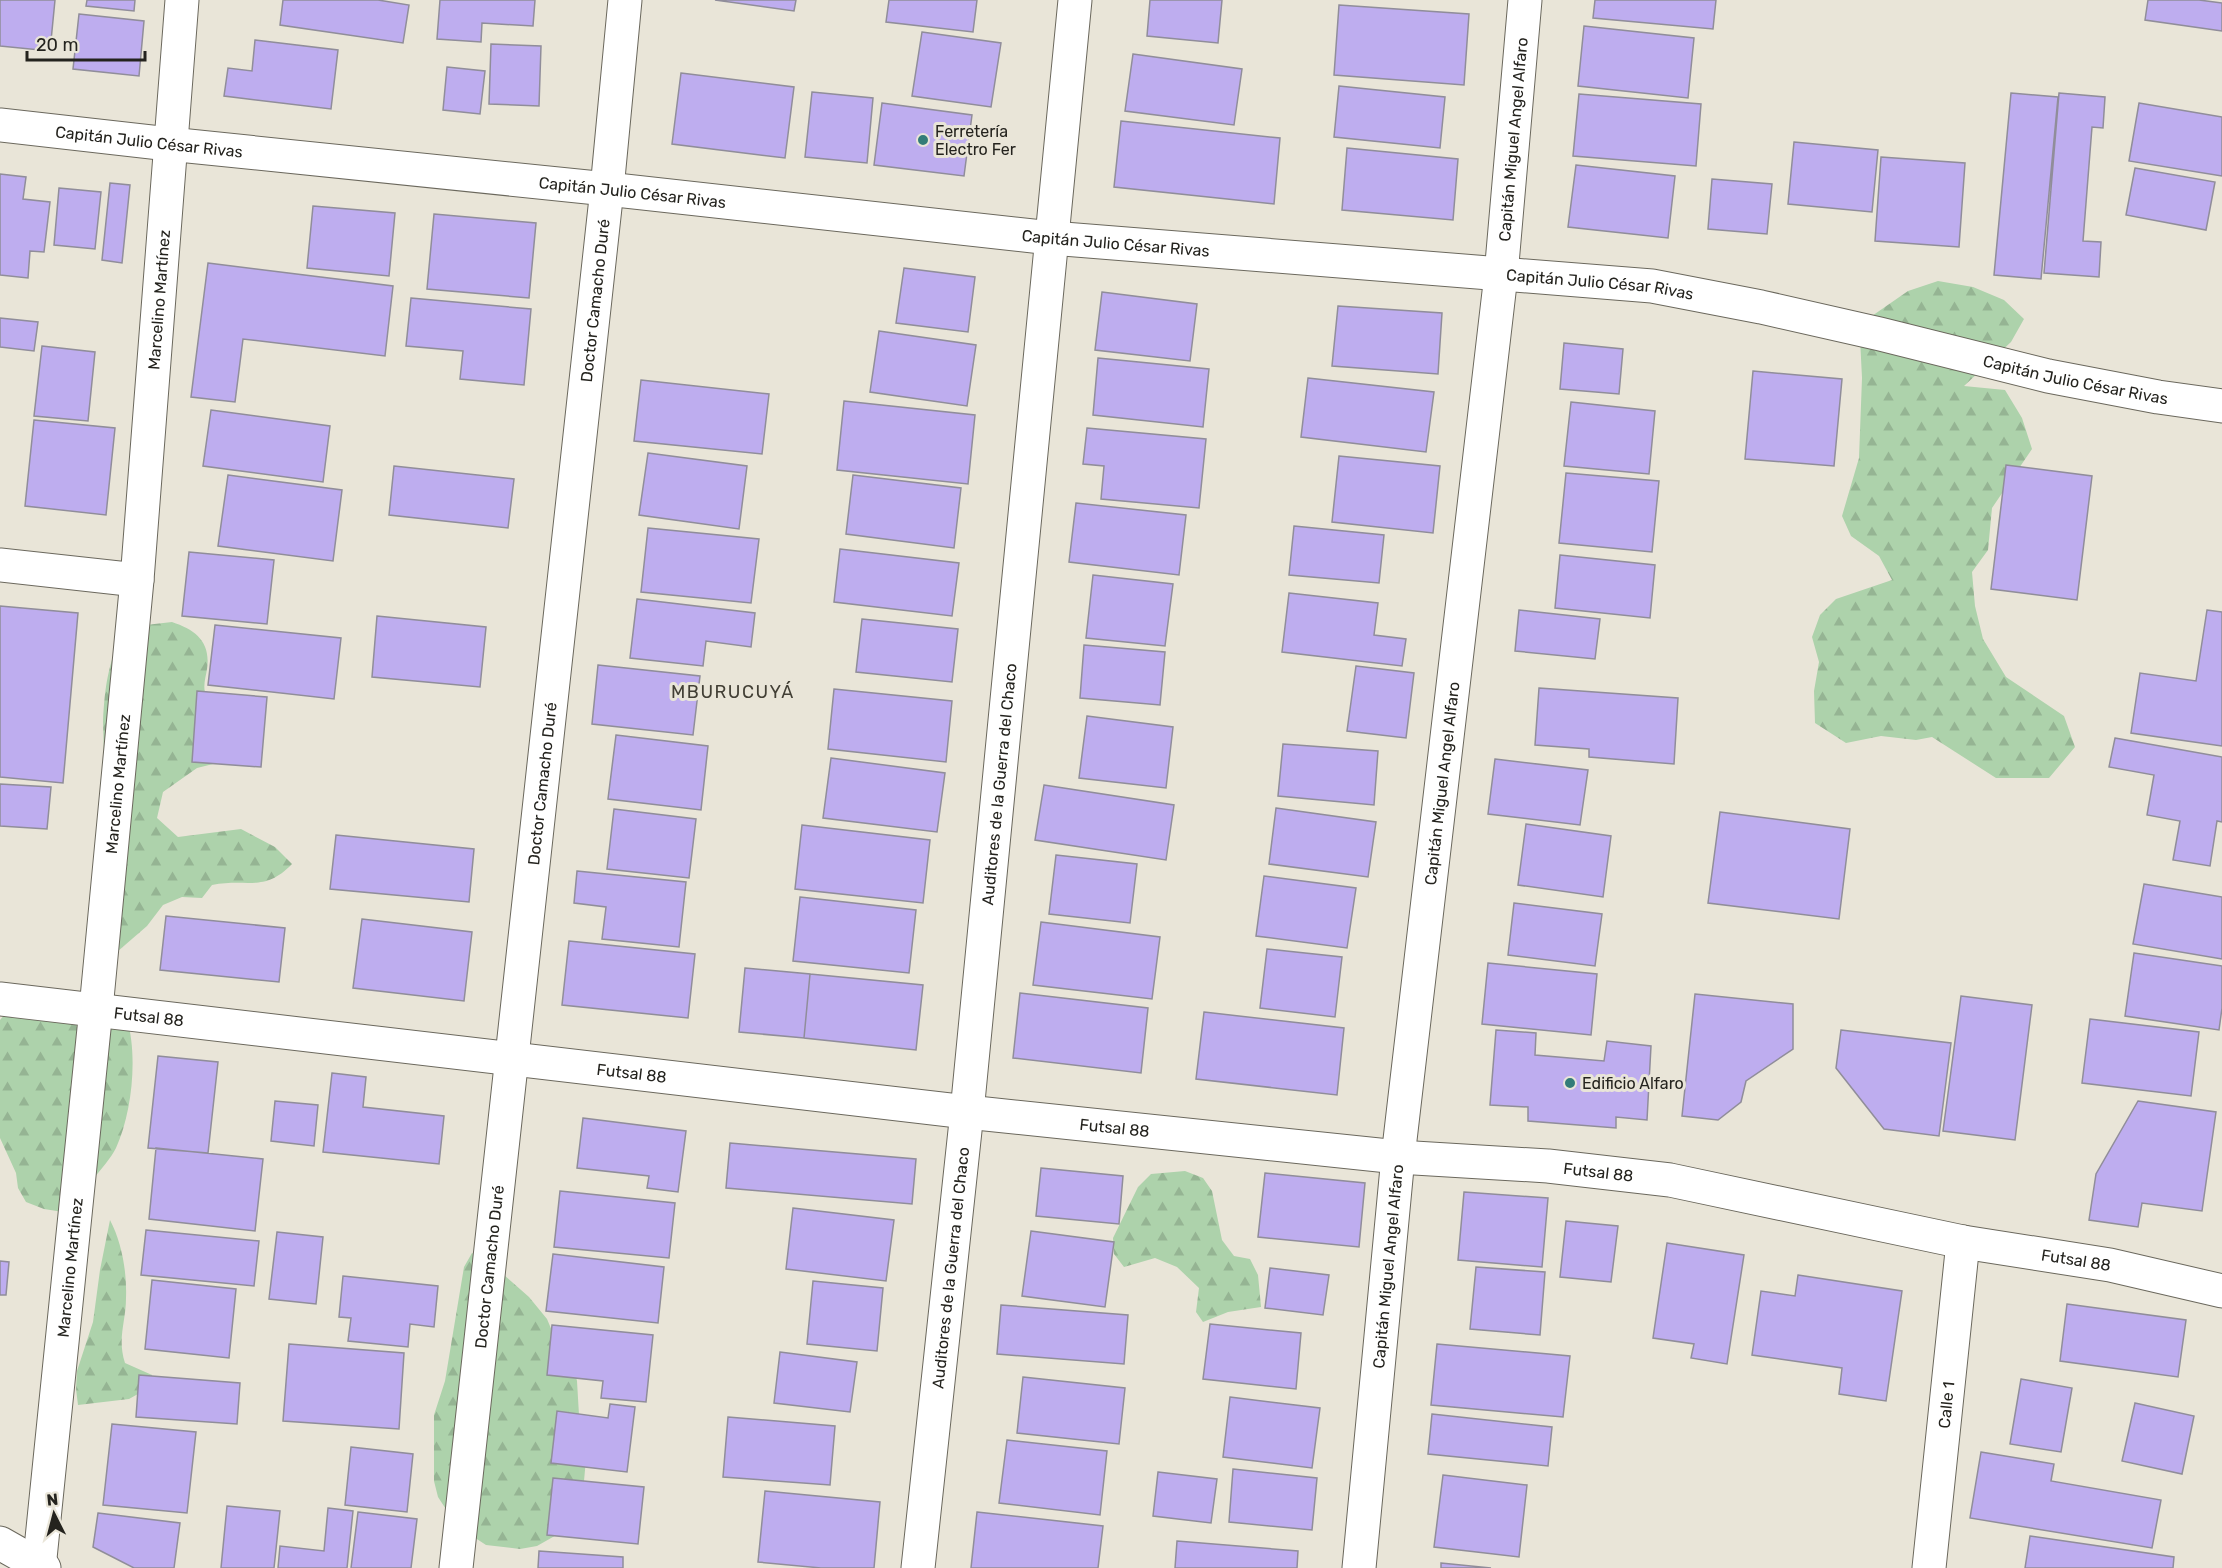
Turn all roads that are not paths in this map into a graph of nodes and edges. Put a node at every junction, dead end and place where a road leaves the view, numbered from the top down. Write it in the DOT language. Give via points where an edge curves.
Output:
graph roads {
  1 [pos="182,0"];
  2 [pos="625,0"];
  3 [pos="1075,0"];
  4 [pos="1525,0"];
  5 [pos="0,125"];
  6 [pos="169,144"];
  7 [pos="607,189"];
  8 [pos="1051,238"];
  9 [pos="1501,275"];
  10 [pos="2222,406"];
  11 [pos="0,565"];
  12 [pos="137,580"];
  13 [pos="0,999"];
  14 [pos="96,1010"];
  15 [pos="511,1060"];
  16 [pos="967,1112"];
  17 [pos="1398,1157"];
  18 [pos="1963,1242"];
  19 [pos="2222,1291"];
  20 [pos="0,1543"];
  21 [pos="40,1567"];
  22 [pos="456,1568"];
  23 [pos="918,1568"];
  24 [pos="1359,1568"];
  25 [pos="1929,1568"];
  1 -- 6 [label="street, Marcelino Martínez"];
  2 -- 7 [label="street, Doctor Camacho Duré"];
  3 -- 8 [label="street, Auditores de la Guerra del Chaco"];
  4 -- 9 [label="street, Capitán Miguel Angel Alfaro"];
  5 -- 6 [label="street, Capitán Julio César Rivas"];
  6 -- 7 [label="street, Capitán Julio César Rivas"];
  6 -- 12 [label="street, Marcelino Martínez"];
  7 -- 8 [label="street, Capitán Julio César Rivas"];
  7 -- 15 [label="street, Doctor Camacho Duré"];
  8 -- 9 [label="street, Capitán Julio César Rivas"];
  8 -- 16 [label="street, Auditores de la Guerra del Chaco"];
  9 -- 10 [label="street, Capitán Julio César Rivas" via="1663,288 1761,307 2048,376"];
  9 -- 17 [label="street, Capitán Miguel Angel Alfaro"];
  11 -- 12 [label="street"];
  12 -- 14 [label="street, Marcelino Martínez"];
  13 -- 14 [label="street, Futsal 88"];
  14 -- 15 [label="street, Futsal 88"];
  14 -- 21 [label="street, Marcelino Martínez"];
  15 -- 16 [label="street, Futsal 88"];
  15 -- 22 [label="street, Doctor Camacho Duré"];
  16 -- 17 [label="street, Futsal 88"];
  16 -- 23 [label="street, Auditores de la Guerra del Chaco"];
  17 -- 18 [label="street, Futsal 88" via="1548,1166 1670,1180"];
  17 -- 24 [label="street, Capitán Miguel Angel Alfaro"];
  18 -- 19 [label="street, Futsal 88" via="2109,1265"];
  18 -- 25 [label="street, Calle 1"];
  20 -- 21 [label="street"];
}
